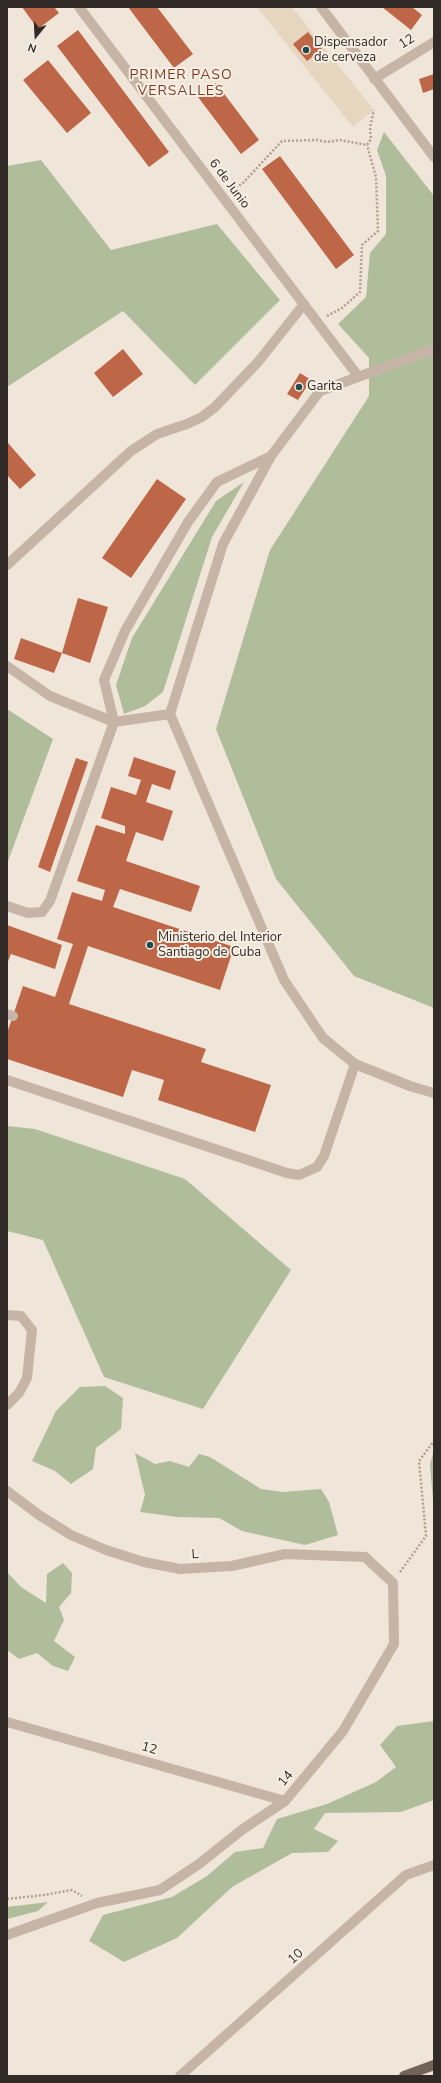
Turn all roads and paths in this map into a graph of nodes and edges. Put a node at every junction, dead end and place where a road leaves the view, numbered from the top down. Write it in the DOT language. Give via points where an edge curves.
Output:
graph roads {
  1 [pos="79,7"];
  2 [pos="322,7"];
  3 [pos="434,42"];
  4 [pos="374,79"];
  5 [pos="374,110"];
  6 [pos="367,145"];
  7 [pos="434,157"];
  8 [pos="222,195"];
  9 [pos="304,304"];
  10 [pos="316,321"];
  11 [pos="434,349"];
  12 [pos="358,376"];
  13 [pos="271,456"];
  14 [pos="7,565"];
  15 [pos="7,666"];
  16 [pos="170,714"];
  17 [pos="114,722"];
  18 [pos="7,906"];
  19 [pos="355,1064"];
  20 [pos="7,1080"];
  21 [pos="434,1093"];
  22 [pos="7,1316"];
  23 [pos="7,1405"];
  24 [pos="434,1441"];
  25 [pos="7,1491"];
  26 [pos="393,1583"];
  27 [pos="7,1722"];
  28 [pos="285,1801"];
  29 [pos="434,1865"];
  30 [pos="7,1899"];
  31 [pos="97,1904"];
  32 [pos="7,1935"];
  33 [pos="434,2065"];
  34 [pos="180,2076"];
  35 [pos="404,2076"];
  1 -- 8 [label="street, 6 de Junio"];
  2 -- 4 [label="street"];
  3 -- 4 [label="street, 12"];
  4 -- 7 [label="street"];
  5 -- 6 [label="path" via="370,127 371,139"];
  6 -- 8 [label="path" via="340,140 282,141 242,184"];
  6 -- 10 [label="path" via="376,177 378,231 362,245 360,292 342,308"];
  8 -- 9 [label="street, 6 de Junio"];
  9 -- 10 [label="street, 6 de Junio"];
  9 -- 14 [label="street" via="258,362 215,407 187,424 157,434 131,451"];
  10 -- 12 [label="street, 6 de Junio"];
  11 -- 12 [label="street"];
  12 -- 13 [label="street" via="320,391"];
  13 -- 16 [label="street" via="223,544"];
  13 -- 17 [label="street" via="217,482 188,522 125,631 104,680"];
  15 -- 17 [label="street" via="50,696"];
  16 -- 17 [label="street"];
  16 -- 19 [label="street" via="284,980 323,1038"];
  17 -- 18 [label="street" via="50,901 42,912 28,913"];
  19 -- 20 [label="street" via="324,1156 317,1167 299,1175"];
  19 -- 21 [label="street"];
  22 -- 23 [label="street" via="21,1316 32,1330 27,1378 19,1393"];
  24 -- 26 [label="path" via="419,1461 426,1536"];
  25 -- 26 [label="street, L" via="71,1535 144,1562 180,1568 232,1566 285,1554 365,1557"];
  26 -- 28 [label="street, 14" via="394,1644 343,1731"];
  27 -- 28 [label="street, 12"];
  28 -- 31 [label="street, 14" via="160,1890"];
  29 -- 34 [label="street, 10" via="406,1876"];
  30 -- 31 [label="path" via="72,1890"];
  31 -- 32 [label="street, 14"];
  33 -- 35 [label="main road"];
}
